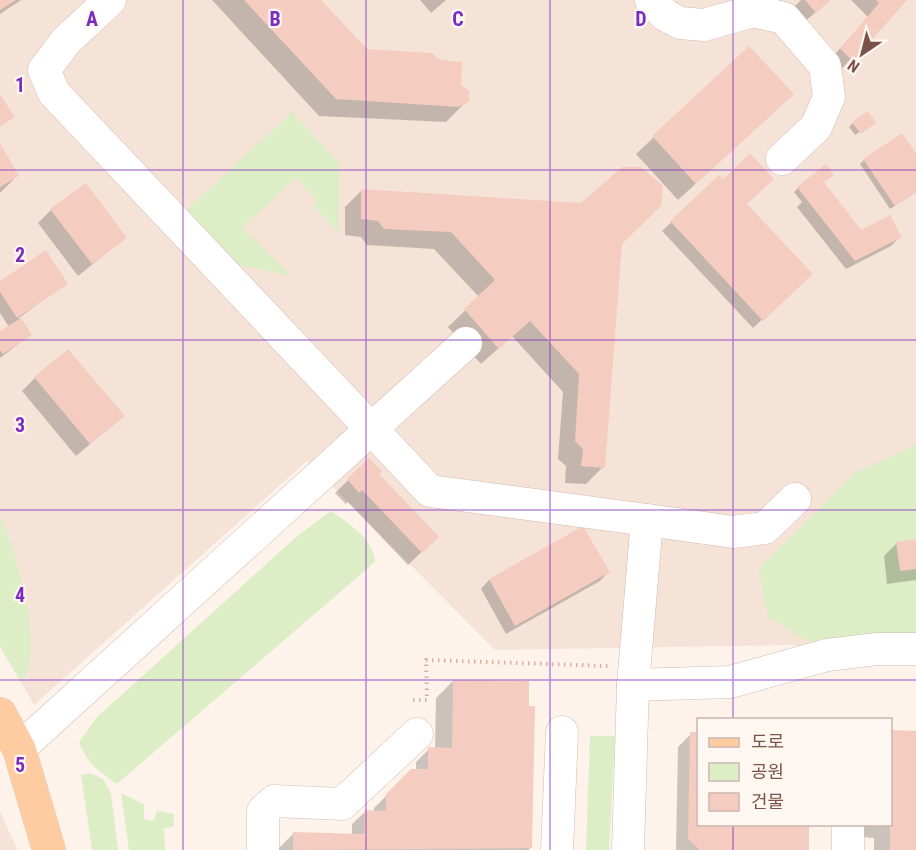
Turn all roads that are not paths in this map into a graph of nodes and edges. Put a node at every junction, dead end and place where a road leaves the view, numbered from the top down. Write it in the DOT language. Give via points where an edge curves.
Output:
graph roads {
  1 [pos="110,0"];
  2 [pos="651,0"];
  3 [pos="782,159"];
  4 [pos="466,343"];
  5 [pos="372,428"];
  6 [pos="795,499"];
  7 [pos="647,520"];
  8 [pos="916,649"];
  9 [pos="634,676"];
  10 [pos="0,714"];
  11 [pos="562,732"];
  12 [pos="417,734"];
  13 [pos="19,748"];
  14 [pos="848,826"];
  15 [pos="49,850"];
  16 [pos="263,850"];
  17 [pos="557,850"];
  18 [pos="628,850"];
  19 [pos="848,850"];
  1 -- 5 [label="street" via="66,41 44,70 54,93"];
  2 -- 3 [label="street" via="665,15 680,23 704,25 753,11 784,18 825,66 829,97 816,127"];
  4 -- 5 [label="street"];
  5 -- 7 [label="street" via="430,491"];
  5 -- 13 [label="street"];
  6 -- 7 [label="street" via="765,528 733,532"];
  7 -- 9 [label="street"];
  8 -- 9 [label="street" via="827,655 730,682"];
  9 -- 18 [label="street"];
  10 -- 13 [label="main road"];
  11 -- 17 [label="street"];
  12 -- 16 [label="street" via="342,804 274,801 263,811"];
  13 -- 15 [label="main road"];
  14 -- 19 [label="street"];
}
